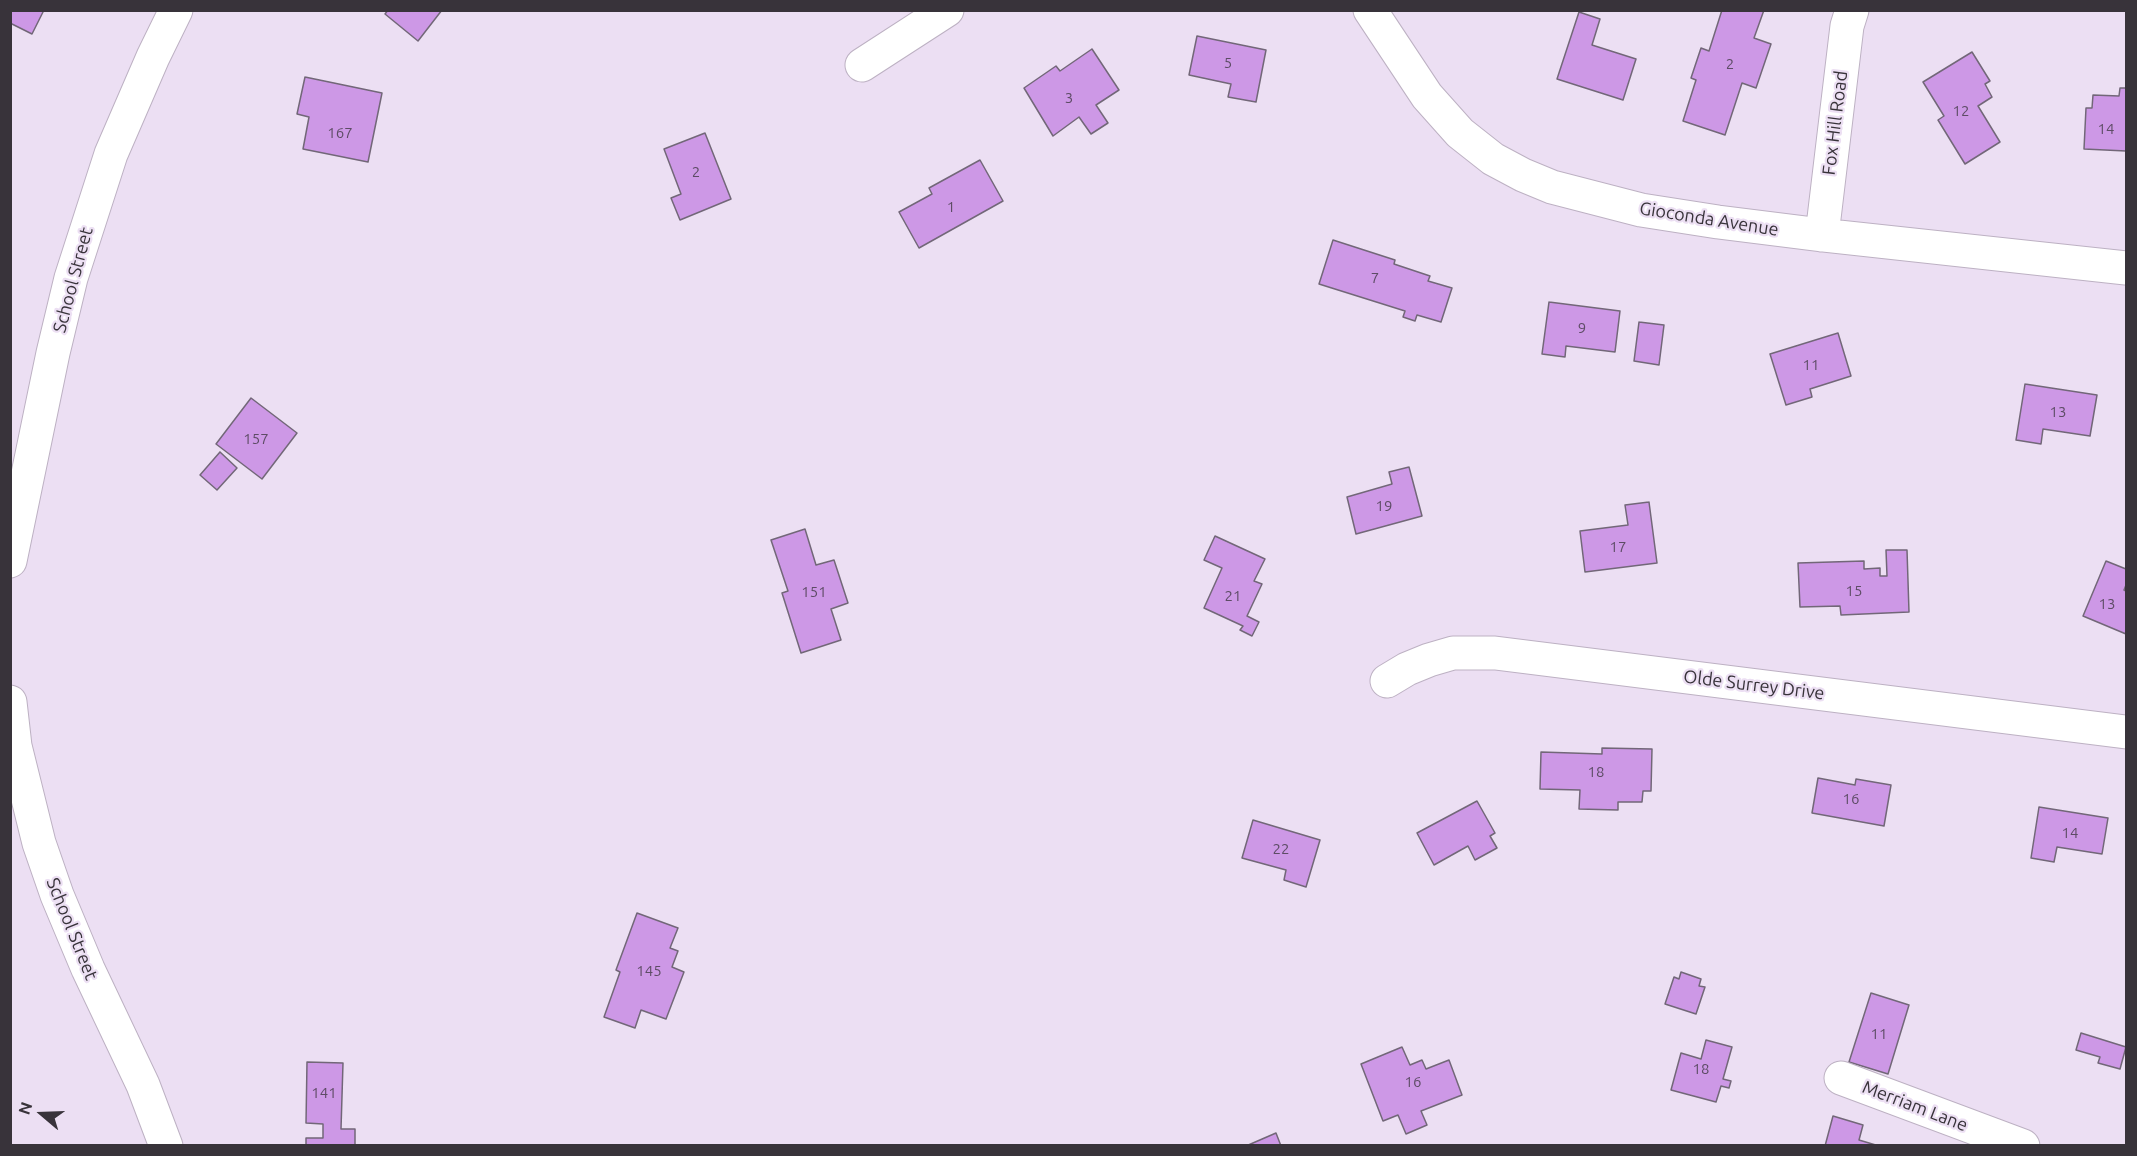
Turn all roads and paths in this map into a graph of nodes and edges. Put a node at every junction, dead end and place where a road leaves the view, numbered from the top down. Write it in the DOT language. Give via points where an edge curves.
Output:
graph roads {
  1 [pos="176,10"];
  2 [pos="947,10"];
  3 [pos="1370,10"];
  4 [pos="1852,10"];
  5 [pos="862,65"];
  6 [pos="1822,236"];
  7 [pos="2127,268"];
  8 [pos="10,561"];
  9 [pos="1387,681"];
  10 [pos="10,702"];
  11 [pos="2127,732"];
  12 [pos="1841,1078"];
  13 [pos="166,1146"];
  14 [pos="2023,1146"];
  1 -- 8 [label="street, School Street" via="111,154 71,278"];
  2 -- 5 [label="street"];
  3 -- 6 [label="street, Gioconda Avenue" via="1427,96 1460,133 1493,159 1523,175 1563,190 1641,210"];
  4 -- 6 [label="street, Fox Hill Road"];
  6 -- 7 [label="street, Gioconda Avenue"];
  9 -- 11 [label="street, Olde Surrey Drive" via="1428,660 1454,653 1496,653"];
  10 -- 13 [label="street, School Street" via="15,746 54,887 83,960 143,1085"];
  12 -- 14 [label="street, Merriam Lane"];
}
